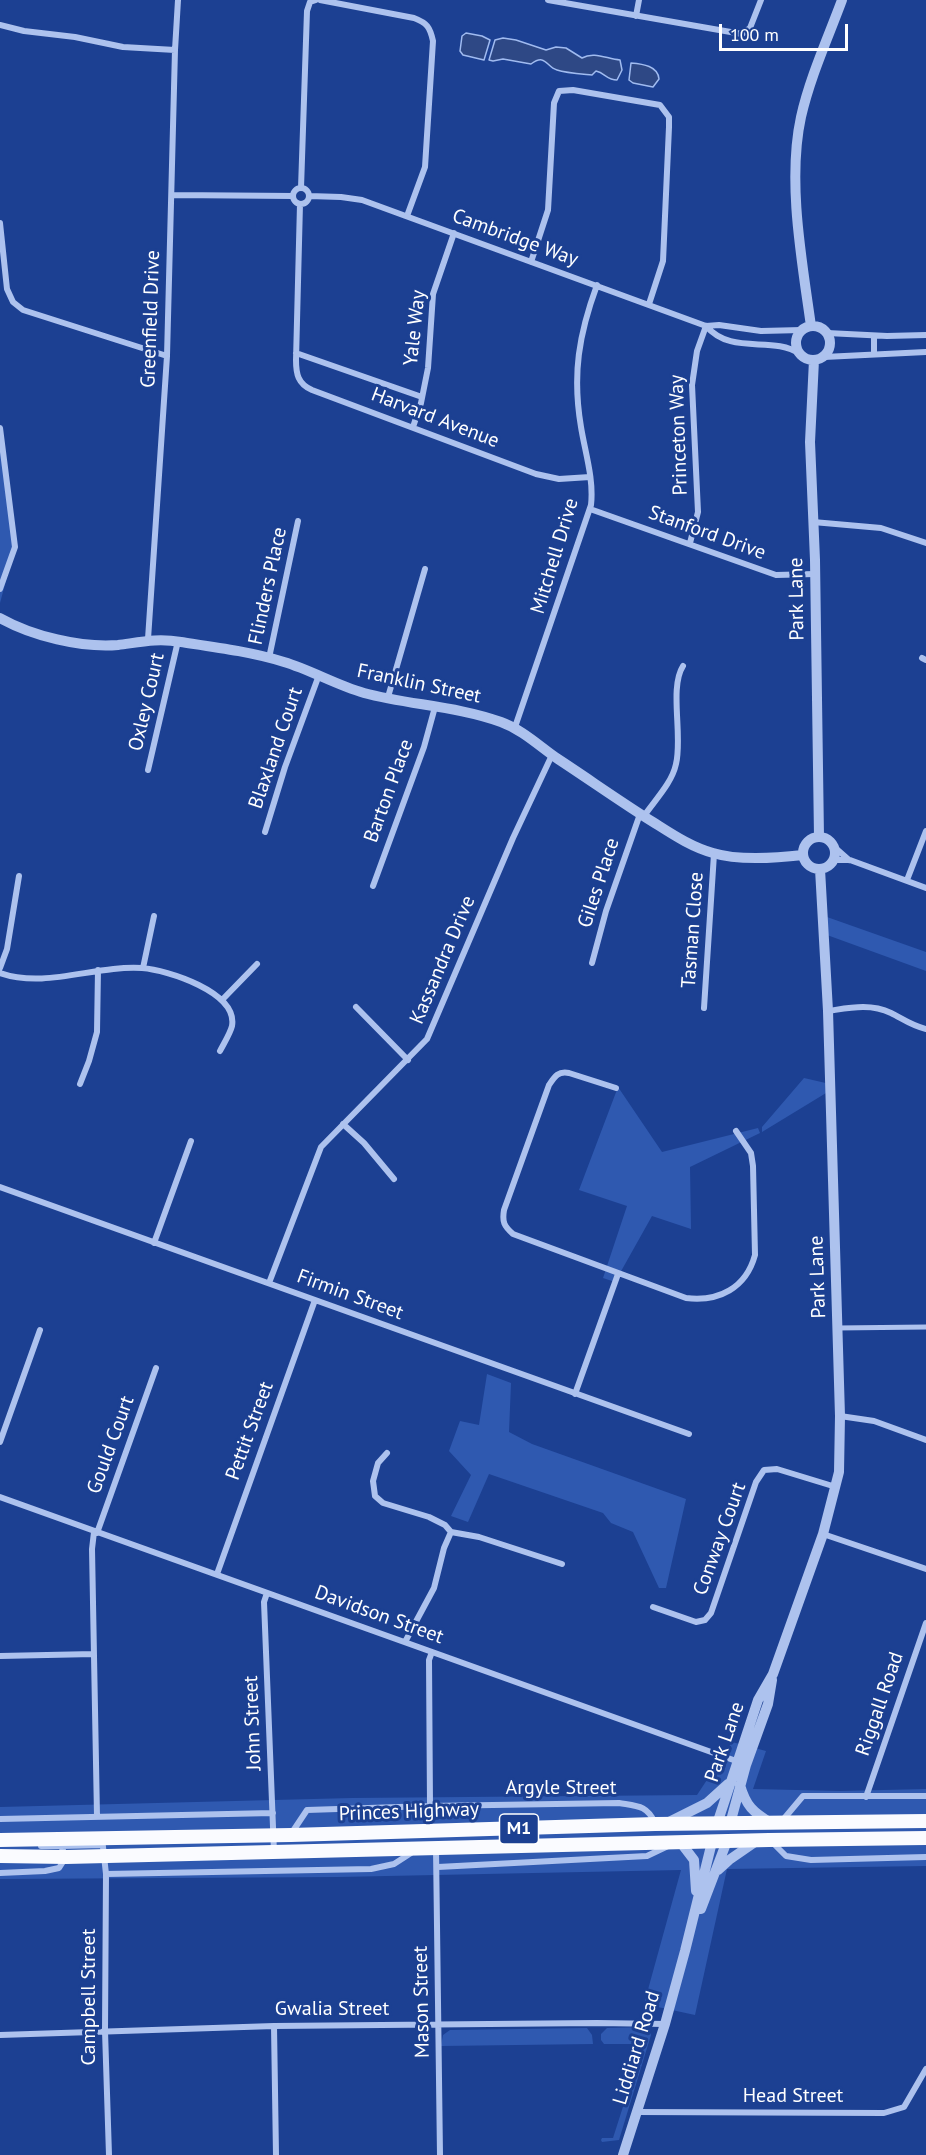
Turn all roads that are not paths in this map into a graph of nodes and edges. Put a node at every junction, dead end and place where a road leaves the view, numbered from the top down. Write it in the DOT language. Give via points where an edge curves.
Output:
graph roads {
  1 [pos="178,0"];
  2 [pos="318,0"];
  3 [pos="548,0"];
  4 [pos="639,0"];
  5 [pos="761,0"];
  6 [pos="842,0"];
  7 [pos="636,16"];
  8 [pos="0,25"];
  9 [pos="175,50"];
  10 [pos="301,188"];
  11 [pos="172,195"];
  12 [pos="293,196"];
  13 [pos="309,196"];
  14 [pos="300,204"];
  15 [pos="407,216"];
  16 [pos="0,223"];
  17 [pos="454,233"];
  18 [pos="531,262"];
  19 [pos="597,285"];
  20 [pos="649,304"];
  21 [pos="705,326"];
  22 [pos="806,328"];
  23 [pos="827,333"];
  24 [pos="926,335"];
  25 [pos="874,336"];
  26 [pos="926,352"];
  27 [pos="296,353"];
  28 [pos="874,353"];
  29 [pos="800,354"];
  30 [pos="167,356"];
  31 [pos="819,358"];
  32 [pos="422,397"];
  33 [pos="413,427"];
  34 [pos="0,428"];
  35 [pos="590,477"];
  36 [pos="590,509"];
  37 [pos="298,521"];
  38 [pos="813,522"];
  39 [pos="690,543"];
  40 [pos="926,543"];
  41 [pos="425,569"];
  42 [pos="815,574"];
  43 [pos="0,589"];
  44 [pos="0,618"];
  45 [pos="148,639"];
  46 [pos="177,641"];
  47 [pos="269,658"];
  48 [pos="683,666"];
  49 [pos="318,675"];
  50 [pos="388,697"];
  51 [pos="435,707"];
  52 [pos="515,728"];
  53 [pos="552,755"];
  54 [pos="148,770"];
  55 [pos="642,815"];
  56 [pos="926,831"];
  57 [pos="265,832"];
  58 [pos="819,837"];
  59 [pos="832,845"];
  60 [pos="714,854"];
  61 [pos="803,855"];
  62 [pos="833,860"];
  63 [pos="850,860"];
  64 [pos="820,868"];
  65 [pos="19,876"];
  66 [pos="907,880"];
  67 [pos="373,886"];
  68 [pos="926,888"];
  69 [pos="154,915"];
  70 [pos="592,963"];
  71 [pos="257,964"];
  72 [pos="0,968"];
  73 [pos="143,968"];
  74 [pos="98,970"];
  75 [pos="0,973"];
  76 [pos="222,1000"];
  77 [pos="356,1007"];
  78 [pos="704,1008"];
  79 [pos="828,1011"];
  80 [pos="926,1029"];
  81 [pos="220,1051"];
  82 [pos="408,1060"];
  83 [pos="80,1084"];
  84 [pos="616,1088"];
  85 [pos="343,1124"];
  86 [pos="736,1131"];
  87 [pos="191,1141"];
  88 [pos="394,1179"];
  89 [pos="0,1187"];
  90 [pos="154,1243"];
  91 [pos="618,1274"];
  92 [pos="269,1283"];
  93 [pos="315,1300"];
  94 [pos="926,1327"];
  95 [pos="837,1328"];
  96 [pos="40,1330"];
  97 [pos="156,1368"];
  98 [pos="575,1394"];
  99 [pos="840,1416"];
  100 [pos="689,1434"];
  101 [pos="926,1440"];
  102 [pos="0,1442"];
  103 [pos="387,1453"];
  104 [pos="836,1487"];
  105 [pos="0,1497"];
  106 [pos="451,1532"];
  107 [pos="96,1533"];
  108 [pos="823,1534"];
  109 [pos="562,1564"];
  110 [pos="926,1569"];
  111 [pos="217,1574"];
  112 [pos="267,1593"];
  113 [pos="653,1607"];
  114 [pos="926,1623"];
  115 [pos="405,1642"];
  116 [pos="432,1652"];
  117 [pos="94,1654"];
  118 [pos="0,1656"];
  119 [pos="741,1763"];
  120 [pos="735,1783"];
  121 [pos="926,1796"];
  122 [pos="866,1797"];
  123 [pos="430,1806"];
  124 [pos="273,1813"];
  125 [pos="97,1816"];
  126 [pos="0,1819"];
  127 [pos="926,1821"];
  128 [pos="659,1824"];
  129 [pos="723,1824"];
  130 [pos="776,1824"];
  131 [pos="273,1835"];
  132 [pos="291,1835"];
  133 [pos="926,1838"];
  134 [pos="6,1840"];
  135 [pos="764,1840"];
  136 [pos="727,1841"];
  137 [pos="712,1842"];
  138 [pos="677,1843"];
  139 [pos="102,1846"];
  140 [pos="436,1848"];
  141 [pos="419,1849"];
  142 [pos="63,1852"];
  143 [pos="274,1852"];
  144 [pos="0,1856"];
  145 [pos="926,1857"];
  146 [pos="438,1867"];
  147 [pos="0,1873"];
  148 [pos="715,1873"];
  149 [pos="106,1874"];
  150 [pos="696,1906"];
  151 [pos="685,1951"];
  152 [pos="665,2024"];
  153 [pos="274,2026"];
  154 [pos="440,2026"];
  155 [pos="105,2031"];
  156 [pos="0,2035"];
  157 [pos="926,2069"];
  158 [pos="636,2112"];
  159 [pos="108,2155"];
  160 [pos="276,2155"];
  161 [pos="440,2155"];
  162 [pos="623,2155"];
  1 -- 9 [label="street, Greenfield Drive"];
  2 -- 10 [label="street" via="310,2 307,11"];
  2 -- 15 [label="street" via="414,18 431,29 427,149 421,180"];
  3 -- 7 [label="street"];
  4 -- 7 [label="street"];
  5 -- 7 [label="street" via="750,28 742,34"];
  6 -- 22 [label="street" via="801,119 797,224"];
  8 -- 9 [label="street" via="123,47"];
  9 -- 11 [label="street, Greenfield Drive"];
  10 -- 12 [label="street"];
  10 -- 13 [label="street"];
  11 -- 12 [label="street"];
  11 -- 30 [label="street, Greenfield Drive"];
  12 -- 14 [label="street"];
  13 -- 14 [label="street"];
  13 -- 15 [label="street, Cambridge Way" via="352,198"];
  14 -- 27 [label="street, Harvard Avenue"];
  15 -- 17 [label="street, Cambridge Way"];
  16 -- 30 [label="street" via="7,289 13,302 23,310"];
  17 -- 18 [label="street, Cambridge Way"];
  17 -- 32 [label="street, Yale Way" via="433,294"];
  18 -- 19 [label="street, Cambridge Way"];
  18 -- 20 [label="street" via="548,210 554,103 559,91 660,105 669,117 663,261"];
  19 -- 20 [label="street, Cambridge Way"];
  19 -- 35 [label="street, Mitchell Drive" via="578,352 578,406"];
  20 -- 21 [label="street, Cambridge Way"];
  21 -- 22 [label="street, Cambridge Way" via="761,331"];
  21 -- 29 [label="street, Cambridge Way" via="732,342 784,346"];
  21 -- 39 [label="street, Princeton Way" via="693,366 698,512"];
  22 -- 23 [label="street" via="822,328"];
  22 -- 29 [label="street" via="796,343"];
  23 -- 25 [label="street"];
  23 -- 31 [label="street" via="830,345"];
  24 -- 25 [label="street"];
  25 -- 28 [label="street"];
  26 -- 28 [label="street"];
  27 -- 32 [label="street, Harvard Avenue"];
  27 -- 33 [label="street, Harvard Avenue" via="297,376 307,388"];
  28 -- 31 [label="street"];
  29 -- 31 [label="street" via="808,359"];
  30 -- 45 [label="street, Greenfield Drive"];
  31 -- 38 [label="street, Park Lane" via="810,442"];
  32 -- 33 [label="street, Yale Way"];
  33 -- 35 [label="street, Harvard Avenue" via="548,478"];
  34 -- 43 [label="street" via="15,547"];
  35 -- 36 [label="street, Mitchell Drive"];
  36 -- 39 [label="street, Stanford Drive"];
  36 -- 52 [label="street, Mitchell Drive"];
  37 -- 47 [label="street, Flinders Place"];
  38 -- 40 [label="street" via="881,528"];
  38 -- 42 [label="street, Park Lane"];
  39 -- 42 [label="street, Stanford Drive" via="776,575"];
  41 -- 50 [label="street"];
  42 -- 58 [label="street, Park Lane"];
  44 -- 45 [label="street, Franklin Street" via="34,633 96,645"];
  45 -- 46 [label="street, Franklin Street"];
  46 -- 47 [label="street, Franklin Street"];
  46 -- 54 [label="street, Oxley Court"];
  47 -- 49 [label="street, Franklin Street"];
  48 -- 55 [label="street, Giles Place" via="677,687 677,762 673,774"];
  49 -- 50 [label="street, Franklin Street" via="347,688"];
  49 -- 57 [label="street, Blaxland Court"];
  50 -- 51 [label="street, Franklin Street"];
  51 -- 52 [label="street, Franklin Street"];
  51 -- 67 [label="street, Barton Place"];
  52 -- 53 [label="street, Franklin Street"];
  53 -- 55 [label="street, Franklin Street"];
  53 -- 82 [label="street, Kassandra Drive" via="427,1039"];
  55 -- 60 [label="street, Franklin Street" via="678,838"];
  55 -- 70 [label="street, Giles Place" via="606,912"];
  56 -- 66 [label="street"];
  58 -- 59 [label="street"];
  58 -- 61 [label="street" via="809,841"];
  59 -- 62 [label="street"];
  59 -- 63 [label="street"];
  60 -- 61 [label="street, Franklin Street"];
  60 -- 78 [label="street, Tasman Close"];
  61 -- 64 [label="street" via="811,866"];
  62 -- 63 [label="street"];
  62 -- 64 [label="street"];
  63 -- 66 [label="street"];
  64 -- 79 [label="street, Park Lane"];
  65 -- 72 [label="street" via="7,950"];
  66 -- 68 [label="street"];
  69 -- 73 [label="street"];
  71 -- 76 [label="street"];
  73 -- 74 [label="street"];
  73 -- 76 [label="street" via="206,988"];
  74 -- 75 [label="street" via="44,979 14,978"];
  74 -- 83 [label="street" via="97,1032"];
  76 -- 81 [label="street" via="232,1025"];
  77 -- 82 [label="street"];
  79 -- 80 [label="street" via="870,1006"];
  79 -- 95 [label="street, Park Lane"];
  82 -- 85 [label="street, Kassandra Drive"];
  84 -- 91 [label="street" via="569,1073 555,1075 502,1220 513,1234"];
  85 -- 88 [label="street"];
  85 -- 92 [label="street, Kassandra Drive" via="321,1147"];
  86 -- 91 [label="street" via="751,1153 753,1166 752,1269 729,1290 700,1299 686,1298"];
  87 -- 90 [label="street"];
  89 -- 90 [label="street, Firmin Street"];
  90 -- 92 [label="street, Firmin Street"];
  91 -- 98 [label="street"];
  92 -- 93 [label="street, Firmin Street"];
  93 -- 98 [label="street, Firmin Street"];
  93 -- 111 [label="street, Pettit Street"];
  94 -- 95 [label="street"];
  95 -- 99 [label="street, Park Lane"];
  96 -- 102 [label="street"];
  97 -- 107 [label="street, Gould Court"];
  98 -- 100 [label="street, Firmin Street"];
  99 -- 101 [label="street" via="874,1421"];
  99 -- 104 [label="street, Park Lane"];
  103 -- 106 [label="street" via="375,1471 375,1496 383,1503 438,1521"];
  104 -- 108 [label="street, Park Lane"];
  104 -- 113 [label="street, Conway Court" via="777,1469 764,1470 756,1482 706,1623"];
  105 -- 107 [label="street, Davidson Street"];
  106 -- 109 [label="street"];
  106 -- 115 [label="street" via="434,1588"];
  107 -- 111 [label="street, Davidson Street"];
  107 -- 117 [label="street" via="92,1549"];
  108 -- 110 [label="street"];
  108 -- 119 [label="street, Park Lane" via="773,1674 768,1704"];
  111 -- 112 [label="street, Davidson Street"];
  112 -- 115 [label="street, Davidson Street"];
  112 -- 124 [label="street, John Street" via="264,1602"];
  114 -- 122 [label="street, Riggall Road"];
  115 -- 116 [label="street, Davidson Street"];
  116 -- 119 [label="street, Davidson Street"];
  116 -- 123 [label="street"];
  117 -- 118 [label="street"];
  117 -- 125 [label="street"];
  119 -- 120 [label="street, Park Lane"];
  120 -- 128 [label="street" via="684,1816"];
  120 -- 129 [label="street, Park Lane"];
  120 -- 130 [label="street" via="757,1814"];
  121 -- 122 [label="street"];
  122 -- 130 [label="street" via="803,1796"];
  123 -- 128 [label="street, Argyle Street" via="619,1803 649,1811"];
  123 -- 132 [label="street, Argyle Street" via="307,1810"];
  124 -- 125 [label="street"];
  124 -- 131 [label="street, John Street"];
  125 -- 126 [label="street"];
  127 -- 130 [label="highway, Princes Highway / M1"];
  128 -- 129 [label="highway, Princes Highway / M1"];
  128 -- 132 [label="highway, Princes Highway / M1"];
  129 -- 130 [label="highway, Princes Highway / M1"];
  129 -- 136 [label="highway"];
  129 -- 137 [label="highway"];
  131 -- 132 [label="highway, Princes Highway / M1"];
  131 -- 139 [label="highway, Princes Highway / M1"];
  131 -- 143 [label="street, John Street"];
  133 -- 135 [label="highway, Princes Highway / M1"];
  134 -- 139 [label="highway, Princes Highway / M1"];
  134 -- 142 [label="street"];
  135 -- 136 [label="highway, Princes Highway / M1"];
  135 -- 145 [label="street" via="786,1856 811,1860"];
  135 -- 148 [label="street"];
  136 -- 137 [label="highway, Princes Highway / M1"];
  136 -- 148 [label="street, Liddiard Road"];
  137 -- 138 [label="highway, Princes Highway / M1"];
  137 -- 150 [label="street, Liddiard Road"];
  138 -- 140 [label="highway, Princes Highway / M1"];
  138 -- 146 [label="street" via="647,1856"];
  138 -- 150 [label="street" via="694,1860"];
  139 -- 142 [label="highway, Princes Highway / M1"];
  139 -- 143 [label="highway, Princes Highway / M1"];
  139 -- 149 [label="street, Campbell Street"];
  140 -- 141 [label="highway, Princes Highway / M1"];
  140 -- 146 [label="street, Mason Street"];
  141 -- 143 [label="highway, Princes Highway / M1"];
  141 -- 149 [label="street" via="394,1864 371,1869"];
  142 -- 144 [label="highway, Princes Highway / M1"];
  142 -- 147 [label="street" via="59,1868"];
  146 -- 154 [label="street, Mason Street"];
  148 -- 151 [label="street, Liddiard Road"];
  149 -- 155 [label="street, Campbell Street"];
  150 -- 151 [label="street, Liddiard Road"];
  151 -- 152 [label="street, Liddiard Road"];
  152 -- 154 [label="street, Gwalia Street"];
  152 -- 158 [label="street, Liddiard Road"];
  153 -- 154 [label="street, Gwalia Street"];
  153 -- 155 [label="street, Gwalia Street"];
  153 -- 160 [label="street"];
  154 -- 161 [label="street, Mason Street"];
  155 -- 156 [label="street, Gwalia Street"];
  155 -- 159 [label="street, Campbell Street"];
  157 -- 158 [label="street, Head Street" via="904,2107 884,2113"];
  158 -- 162 [label="street, Liddiard Road"];
}
